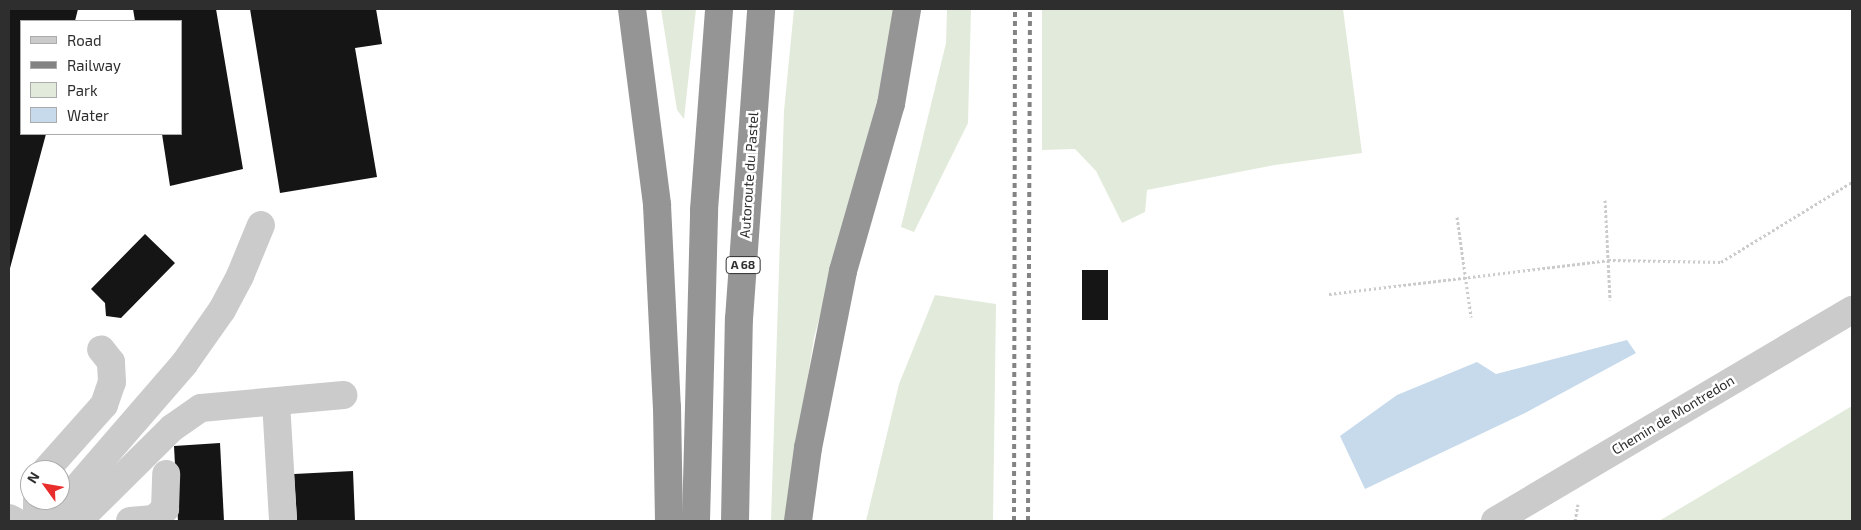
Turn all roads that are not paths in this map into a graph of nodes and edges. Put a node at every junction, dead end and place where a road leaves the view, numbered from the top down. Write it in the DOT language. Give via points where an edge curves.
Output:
graph roads {
  1 [pos="632,9"];
  2 [pos="718,9"];
  3 [pos="761,9"];
  4 [pos="907,9"];
  5 [pos="261,225"];
  6 [pos="1852,310"];
  7 [pos="101,349"];
  8 [pos="343,395"];
  9 [pos="276,402"];
  10 [pos="55,460"];
  11 [pos="166,474"];
  12 [pos="9,518"];
  13 [pos="14,521"];
  14 [pos="48,521"];
  15 [pos="78,521"];
  16 [pos="130,521"];
  17 [pos="283,521"];
  18 [pos="669,521"];
  19 [pos="696,521"];
  20 [pos="734,521"];
  21 [pos="798,521"];
  22 [pos="1495,521"];
  1 -- 18 [label="highway" via="657,205"];
  2 -- 19 [label="highway" via="704,210"];
  3 -- 20 [label="highway, Autoroute du Pastel / A 68" via="739,319"];
  4 -- 21 [label="highway" via="891,104 843,271 808,448"];
  5 -- 14 [label="street" via="222,310 184,364"];
  6 -- 22 [label="street, Chemin de Montredon"];
  7 -- 10 [label="street" via="112,362 112,382 104,405"];
  8 -- 9 [label="street"];
  9 -- 15 [label="street" via="201,408 172,428"];
  9 -- 17 [label="street"];
  11 -- 16 [label="street" via="165,509 154,519"];
  12 -- 13 [label="street"];
}
